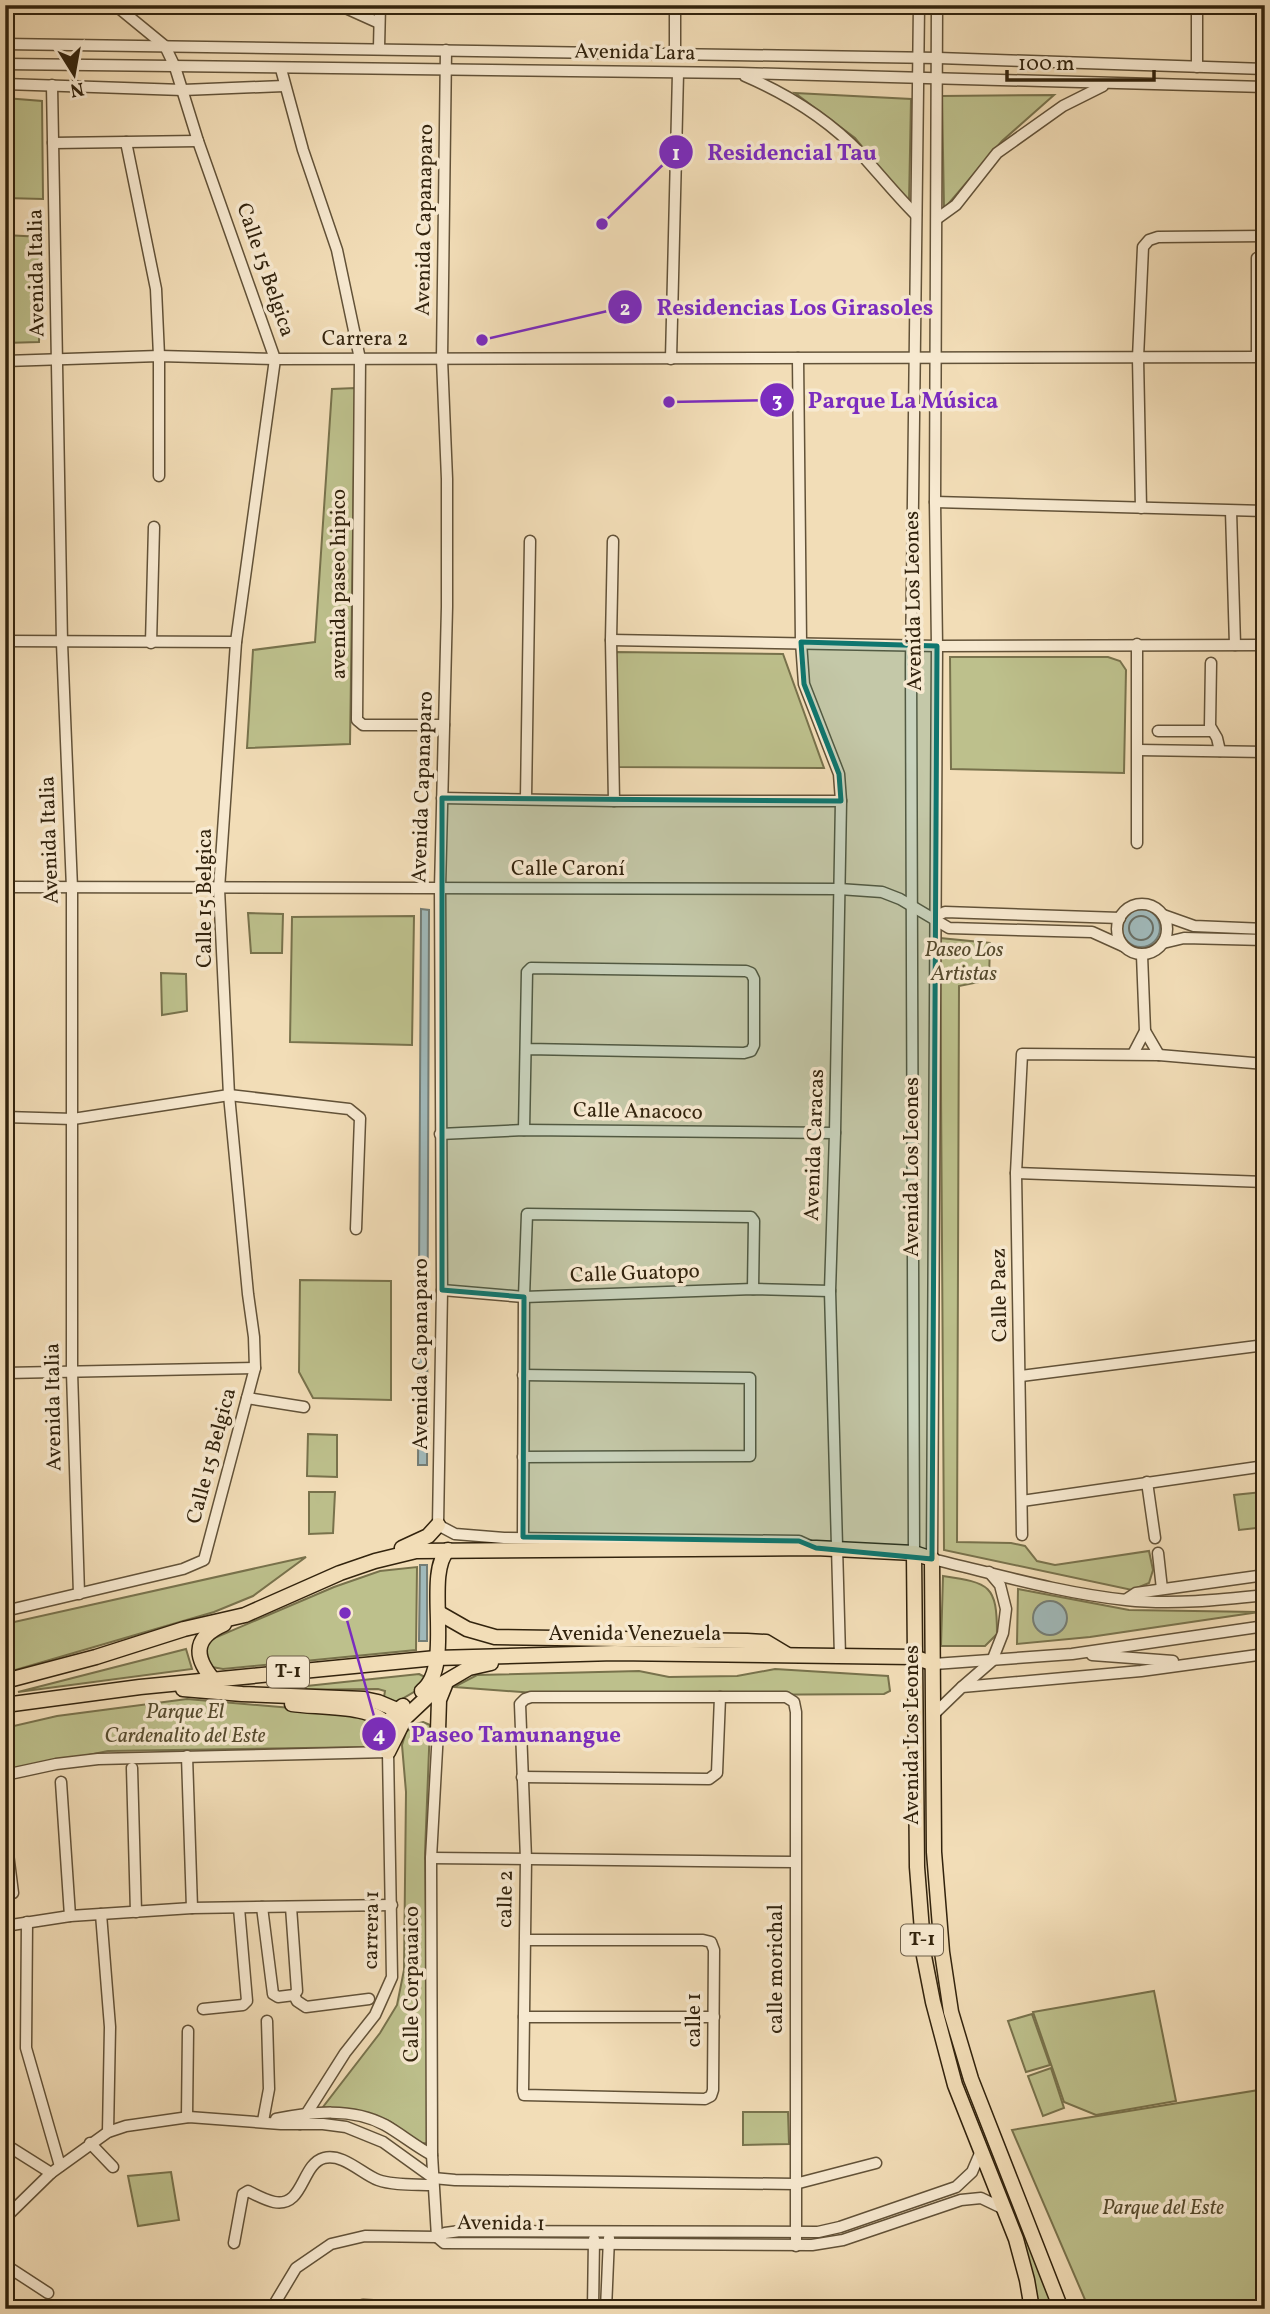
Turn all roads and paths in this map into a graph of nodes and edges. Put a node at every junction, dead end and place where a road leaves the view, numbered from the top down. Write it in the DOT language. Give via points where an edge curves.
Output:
graph roads {
  1 [pos="115,5"];
  2 [pos="339,5"];
  3 [pos="380,5"];
  4 [pos="675,5"];
  5 [pos="919,5"];
  6 [pos="937,5"];
  7 [pos="1197,5"];
  8 [pos="379,23"];
  9 [pos="5,44"];
  10 [pos="165,46"];
  11 [pos="379,48"];
  12 [pos="446,50"];
  13 [pos="675,54"];
  14 [pos="919,58"];
  15 [pos="938,58"];
  16 [pos="5,64"];
  17 [pos="175,67"];
  18 [pos="1197,67"];
  19 [pos="281,69"];
  20 [pos="447,69"];
  21 [pos="1265,69"];
  22 [pos="678,73"];
  23 [pos="739,74"];
  24 [pos="918,79"];
  25 [pos="937,80"];
  26 [pos="5,84"];
  27 [pos="1107,85"];
  28 [pos="52,86"];
  29 [pos="284,86"];
  30 [pos="1265,87"];
  31 [pos="183,90"];
  32 [pos="198,141"];
  33 [pos="126,142"];
  34 [pos="53,143"];
  35 [pos="916,215"];
  36 [pos="938,218"];
  37 [pos="1265,236"];
  38 [pos="1265,258"];
  39 [pos="1261,283"];
  40 [pos="159,356"];
  41 [pos="914,356"];
  42 [pos="1261,357"];
  43 [pos="798,358"];
  44 [pos="935,358"];
  45 [pos="1138,358"];
  46 [pos="275,359"];
  47 [pos="360,359"];
  48 [pos="442,359"];
  49 [pos="671,359"];
  50 [pos="5,360"];
  51 [pos="57,360"];
  52 [pos="159,476"];
  53 [pos="934,502"];
  54 [pos="1141,508"];
  55 [pos="1231,511"];
  56 [pos="1265,511"];
  57 [pos="154,527"];
  58 [pos="530,541"];
  59 [pos="613,541"];
  60 [pos="611,640"];
  61 [pos="5,641"];
  62 [pos="236,642"];
  63 [pos="801,642"];
  64 [pos="62,643"];
  65 [pos="151,643"];
  66 [pos="1137,644"];
  67 [pos="912,645"];
  68 [pos="1235,645"];
  69 [pos="1265,645"];
  70 [pos="937,646"];
  71 [pos="1211,663"];
  72 [pos="444,725"];
  73 [pos="1158,731"];
  74 [pos="1212,731"];
  75 [pos="1139,750"];
  76 [pos="1220,751"];
  77 [pos="1265,752"];
  78 [pos="442,798"];
  79 [pos="526,798"];
  80 [pos="841,801"];
  81 [pos="614,802"];
  82 [pos="1137,843"];
  83 [pos="5,887"];
  84 [pos="72,888"];
  85 [pos="440,888"];
  86 [pos="839,888"];
  87 [pos="219,889"];
  88 [pos="913,908"];
  89 [pos="1163,915"];
  90 [pos="934,917"];
  91 [pos="1120,918"];
  92 [pos="1265,929"];
  93 [pos="1265,940"];
  94 [pos="1163,943"];
  95 [pos="1123,946"];
  96 [pos="1142,955"];
  97 [pos="1145,1031"];
  98 [pos="527,1049"];
  99 [pos="1132,1054"];
  100 [pos="1159,1055"];
  101 [pos="1265,1064"];
  102 [pos="229,1095"];
  103 [pos="5,1117"];
  104 [pos="73,1119"];
  105 [pos="524,1130"];
  106 [pos="835,1133"];
  107 [pos="440,1134"];
  108 [pos="1016,1173"];
  109 [pos="1265,1182"];
  110 [pos="356,1228"];
  111 [pos="442,1290"];
  112 [pos="753,1290"];
  113 [pos="830,1291"];
  114 [pos="524,1297"];
  115 [pos="1265,1345"];
  116 [pos="255,1368"];
  117 [pos="72,1372"];
  118 [pos="5,1373"];
  119 [pos="523,1375"];
  120 [pos="1021,1376"];
  121 [pos="247,1398"];
  122 [pos="304,1407"];
  123 [pos="523,1457"];
  124 [pos="1265,1466"];
  125 [pos="1147,1482"];
  126 [pos="1022,1501"];
  127 [pos="438,1525"];
  128 [pos="1022,1535"];
  129 [pos="523,1537"];
  130 [pos="1154,1538"];
  131 [pos="816,1548"];
  132 [pos="447,1549"];
  133 [pos="838,1549"];
  134 [pos="914,1553"];
  135 [pos="1158,1553"];
  136 [pos="932,1559"];
  137 [pos="375,1561"];
  138 [pos="989,1572"];
  139 [pos="1265,1575"];
  140 [pos="1162,1589"];
  141 [pos="79,1594"];
  142 [pos="1265,1595"];
  143 [pos="1126,1600"];
  144 [pos="5,1611"];
  145 [pos="439,1613"];
  146 [pos="244,1615"];
  147 [pos="1265,1626"];
  148 [pos="615,1653"];
  149 [pos="1072,1654"];
  150 [pos="1265,1654"];
  151 [pos="787,1655"];
  152 [pos="839,1656"];
  153 [pos="914,1657"];
  154 [pos="436,1658"];
  155 [pos="992,1661"];
  156 [pos="1195,1663"];
  157 [pos="933,1664"];
  158 [pos="451,1678"];
  159 [pos="212,1679"];
  160 [pos="5,1681"];
  161 [pos="140,1687"];
  162 [pos="962,1687"];
  163 [pos="225,1692"];
  164 [pos="242,1694"];
  165 [pos="720,1697"];
  166 [pos="5,1705"];
  167 [pos="397,1710"];
  168 [pos="933,1716"];
  169 [pos="387,1726"];
  170 [pos="438,1731"];
  171 [pos="388,1752"];
  172 [pos="187,1756"];
  173 [pos="132,1768"];
  174 [pos="5,1775"];
  175 [pos="522,1777"];
  176 [pos="61,1782"];
  177 [pos="5,1830"];
  178 [pos="432,1858"];
  179 [pos="526,1860"];
  180 [pos="795,1862"];
  181 [pos="13,1893"];
  182 [pos="392,1905"];
  183 [pos="262,1907"];
  184 [pos="292,1907"];
  185 [pos="192,1908"];
  186 [pos="239,1908"];
  187 [pos="136,1912"];
  188 [pos="100,1914"];
  189 [pos="70,1916"];
  190 [pos="27,1922"];
  191 [pos="5,1926"];
  192 [pos="525,1941"];
  193 [pos="294,1995"];
  194 [pos="369,1999"];
  195 [pos="203,2009"];
  196 [pos="524,2017"];
  197 [pos="714,2017"];
  198 [pos="267,2021"];
  199 [pos="188,2031"];
  200 [pos="524,2095"];
  201 [pos="307,2113"];
  202 [pos="187,2117"];
  203 [pos="263,2121"];
  204 [pos="300,2124"];
  205 [pos="108,2132"];
  206 [pos="90,2143"];
  207 [pos="5,2144"];
  208 [pos="981,2151"];
  209 [pos="432,2155"];
  210 [pos="876,2163"];
  211 [pos="113,2167"];
  212 [pos="56,2169"];
  213 [pos="433,2182"];
  214 [pos="795,2184"];
  215 [pos="5,2197"];
  216 [pos="15,2206"];
  217 [pos="1004,2208"];
  218 [pos="5,2218"];
  219 [pos="594,2232"];
  220 [pos="609,2232"];
  221 [pos="796,2232"];
  222 [pos="437,2237"];
  223 [pos="234,2243"];
  224 [pos="594,2245"];
  225 [pos="608,2245"];
  226 [pos="796,2246"];
  227 [pos="5,2265"];
  228 [pos="48,2293"];
  229 [pos="274,2309"];
  230 [pos="350,2309"];
  231 [pos="449,2309"];
  232 [pos="593,2309"];
  233 [pos="606,2309"];
  234 [pos="1032,2309"];
  235 [pos="1061,2309"];
  1 -- 10 [label="street"];
  2 -- 8 [label="street"];
  3 -- 8 [label="street"];
  4 -- 13 [label="street"];
  5 -- 14 [label="street, Avenida Los Leones"];
  6 -- 15 [label="street, Avenida Los Leones"];
  7 -- 18 [label="street"];
  8 -- 11 [label="street"];
  9 -- 10 [label="street, Avenida Lara"];
  10 -- 11 [label="street, Avenida Lara"];
  10 -- 17 [label="street, Calle 15 Belgica"];
  11 -- 12 [label="street, Avenida Lara"];
  12 -- 13 [label="street, Avenida Lara"];
  12 -- 20 [label="street, Avenida Capanaparo"];
  13 -- 14 [label="street, Avenida Lara"];
  14 -- 15 [label="street, Avenida Lara"];
  14 -- 24 [label="street, Avenida Los Leones"];
  15 -- 18 [label="street, Avenida Lara"];
  15 -- 25 [label="street, Avenida Los Leones"];
  16 -- 17 [label="street, Avenida Lara"];
  17 -- 19 [label="street, Avenida Lara"];
  17 -- 31 [label="street, Calle 15 Belgica"];
  18 -- 21 [label="street, Avenida Lara"];
  19 -- 20 [label="street, Avenida Lara"];
  19 -- 29 [label="street, avenida paseo hipico"];
  20 -- 22 [label="street, Avenida Lara"];
  20 -- 48 [label="street, Avenida Capanaparo"];
  22 -- 23 [label="street, Avenida Lara"];
  22 -- 49 [label="street"];
  23 -- 24 [label="street, Avenida Lara"];
  23 -- 35 [label="street" via="780,91 818,115"];
  24 -- 25 [label="street, Avenida Lara"];
  24 -- 35 [label="street, Avenida Los Leones"];
  25 -- 27 [label="street, Avenida Lara"];
  25 -- 36 [label="street, Avenida Los Leones"];
  26 -- 28 [label="street"];
  27 -- 30 [label="street, Avenida Lara"];
  27 -- 36 [label="street" via="1063,106 997,153 956,205"];
  28 -- 31 [label="street"];
  28 -- 34 [label="street, Avenida Italia"];
  29 -- 31 [label="street"];
  29 -- 47 [label="street, avenida paseo hipico" via="337,250"];
  31 -- 32 [label="street, Calle 15 Belgica"];
  32 -- 33 [label="street"];
  32 -- 46 [label="street, Calle 15 Belgica"];
  33 -- 34 [label="street"];
  33 -- 40 [label="street" via="156,289"];
  34 -- 51 [label="street, Avenida Italia"];
  35 -- 41 [label="street, Avenida Los Leones"];
  36 -- 44 [label="street, Avenida Los Leones"];
  37 -- 45 [label="street" via="1149,240 1143,247"];
  38 -- 39 [label="street" via="1257,258"];
  39 -- 42 [label="street"];
  40 -- 46 [label="street, Carrera 2"];
  40 -- 51 [label="street, Carrera 2"];
  40 -- 52 [label="street"];
  41 -- 43 [label="street, Carrera 2"];
  41 -- 44 [label="street, Carrera 2"];
  41 -- 67 [label="street, Avenida Los Leones"];
  42 -- 45 [label="street, Carrera 2"];
  43 -- 49 [label="street, Carrera 2"];
  43 -- 63 [label="street, Avenida Caracas"];
  44 -- 45 [label="street, Carrera 2"];
  44 -- 53 [label="street, Avenida Los Leones"];
  45 -- 54 [label="street"];
  46 -- 47 [label="street, Carrera 2"];
  46 -- 62 [label="street, Calle 15 Belgica"];
  47 -- 48 [label="street, Carrera 2"];
  47 -- 72 [label="street, avenida paseo hipico" via="357,720 363,726"];
  48 -- 49 [label="street, Carrera 2"];
  48 -- 72 [label="street, Avenida Capanaparo" via="447,479"];
  50 -- 51 [label="street, Carrera 2"];
  51 -- 64 [label="street, Avenida Italia"];
  53 -- 54 [label="street"];
  53 -- 70 [label="street, Avenida Los Leones"];
  54 -- 55 [label="street"];
  55 -- 56 [label="street"];
  55 -- 68 [label="street"];
  57 -- 65 [label="street"];
  58 -- 79 [label="street"];
  59 -- 60 [label="street"];
  60 -- 63 [label="street"];
  60 -- 81 [label="street"];
  61 -- 64 [label="street"];
  62 -- 65 [label="street"];
  62 -- 87 [label="street, Calle 15 Belgica"];
  63 -- 67 [label="street"];
  63 -- 80 [label="street, Avenida Caracas" via="804,684 839,774"];
  64 -- 65 [label="street"];
  64 -- 84 [label="street, Avenida Italia"];
  66 -- 68 [label="street"];
  66 -- 70 [label="street"];
  66 -- 75 [label="street"];
  67 -- 70 [label="street"];
  67 -- 88 [label="street, Avenida Los Leones"];
  68 -- 69 [label="street"];
  70 -- 90 [label="street, Avenida Los Leones"];
  71 -- 74 [label="street"];
  72 -- 78 [label="street, Avenida Capanaparo"];
  73 -- 74 [label="street"];
  74 -- 76 [label="street"];
  75 -- 76 [label="street"];
  75 -- 82 [label="street"];
  76 -- 77 [label="street"];
  78 -- 79 [label="street"];
  78 -- 85 [label="street, Avenida Capanaparo"];
  79 -- 81 [label="street"];
  80 -- 81 [label="street"];
  80 -- 86 [label="street, Avenida Caracas"];
  83 -- 84 [label="street, Calle Caroní"];
  84 -- 87 [label="street, Calle Caroní"];
  84 -- 104 [label="street, Avenida Italia"];
  85 -- 86 [label="street, Calle Caroní"];
  85 -- 87 [label="street, Calle Caroní"];
  85 -- 107 [label="street, Avenida Capanaparo"];
  86 -- 88 [label="street, Calle Caroní" via="882,892"];
  86 -- 106 [label="street, Avenida Caracas"];
  87 -- 102 [label="street, Calle 15 Belgica"];
  88 -- 90 [label="street, Calle Caroní"];
  88 -- 134 [label="street, Avenida Los Leones"];
  89 -- 91 [label="street" via="1151,906 1137,905"];
  89 -- 92 [label="street" via="1194,926"];
  89 -- 94 [label="street" via="1167,932"];
  90 -- 91 [label="street" via="945,912"];
  90 -- 95 [label="street, Calle Caroní" via="949,928 1092,932"];
  90 -- 136 [label="street, Avenida Los Leones"];
  91 -- 95 [label="street" via="1117,932"];
  93 -- 94 [label="street" via="1184,938"];
  94 -- 96 [label="street"];
  95 -- 96 [label="street"];
  96 -- 97 [label="street"];
  97 -- 99 [label="street"];
  97 -- 100 [label="street"];
  98 -- 98 [label="street" via="527,972 535,967 746,971 754,979 751,1051"];
  98 -- 105 [label="street"];
  99 -- 100 [label="street"];
  99 -- 108 [label="street, Calle Paez" via="1023,1054"];
  100 -- 101 [label="street"];
  102 -- 104 [label="street"];
  102 -- 110 [label="street" via="355,1112 360,1118"];
  102 -- 116 [label="street, Calle 15 Belgica"];
  103 -- 104 [label="street"];
  104 -- 117 [label="street, Avenida Italia"];
  105 -- 106 [label="street, Calle Anacoco"];
  105 -- 107 [label="street, Calle Anacoco"];
  106 -- 113 [label="street, Avenida Caracas"];
  107 -- 111 [label="street, Avenida Capanaparo"];
  108 -- 109 [label="street"];
  108 -- 120 [label="street, Calle Paez"];
  111 -- 114 [label="street, Calle Guatopo"];
  111 -- 127 [label="street, Avenida Capanaparo"];
  112 -- 113 [label="street, Calle Guatopo"];
  112 -- 114 [label="street, Calle Guatopo"];
  112 -- 114 [label="street" via="751,1217 527,1213"];
  113 -- 133 [label="street, Avenida Caracas"];
  114 -- 119 [label="street"];
  115 -- 120 [label="street"];
  116 -- 117 [label="street"];
  116 -- 121 [label="street, Calle 15 Belgica"];
  117 -- 118 [label="street"];
  117 -- 141 [label="street, Avenida Italia"];
  119 -- 123 [label="street"];
  119 -- 123 [label="street" via="751,1378 750,1456"];
  120 -- 126 [label="street, Calle Paez"];
  121 -- 122 [label="street"];
  121 -- 141 [label="street, Calle 15 Belgica" via="204,1560"];
  123 -- 129 [label="street"];
  124 -- 125 [label="street"];
  125 -- 126 [label="street"];
  125 -- 130 [label="street"];
  126 -- 128 [label="street, Calle Paez"];
  127 -- 129 [label="street" via="455,1534"];
  127 -- 137 [label="main road" via="429,1536"];
  129 -- 131 [label="street" via="799,1541"];
  131 -- 132 [label="main road"];
  131 -- 133 [label="main road"];
  132 -- 137 [label="main road"];
  132 -- 145 [label="main road" via="440,1559"];
  133 -- 134 [label="main road"];
  133 -- 152 [label="street, Avenida Caracas"];
  134 -- 136 [label="main road"];
  134 -- 153 [label="main road, Avenida Los Leones / T-1"];
  135 -- 140 [label="street"];
  136 -- 138 [label="street"];
  136 -- 157 [label="main road, Avenida Los Leones / T-1"];
  137 -- 146 [label="main road"];
  138 -- 143 [label="street"];
  138 -- 155 [label="street" via="1000,1585 1006,1609"];
  139 -- 140 [label="street"];
  140 -- 143 [label="street" via="1136,1593"];
  141 -- 144 [label="street, Calle 15 Belgica"];
  142 -- 143 [label="street" via="1206,1601"];
  145 -- 151 [label="main road" via="467,1629 495,1637 766,1642"];
  145 -- 154 [label="main road"];
  146 -- 159 [label="main road" via="213,1629 200,1644 202,1666"];
  146 -- 160 [label="main road"];
  147 -- 149 [label="street, Avenida Venezuela"];
  148 -- 151 [label="main road, Avenida Venezuela / T-1"];
  148 -- 154 [label="main road, Avenida Venezuela / T-1"];
  148 -- 158 [label="main road" via="487,1663"];
  149 -- 155 [label="street, Avenida Venezuela"];
  149 -- 156 [label="street"];
  150 -- 156 [label="street"];
  151 -- 152 [label="main road, Avenida Venezuela / T-1"];
  152 -- 153 [label="main road, Avenida Venezuela / T-1"];
  153 -- 157 [label="main road, Avenida Venezuela / T-1"];
  153 -- 208 [label="main road, Avenida Los Leones / T-1" via="917,1867 924,1956 955,2085"];
  154 -- 159 [label="main road, Avenida Venezuela / T-1"];
  154 -- 167 [label="main road" via="429,1686"];
  155 -- 157 [label="street, Avenida Venezuela"];
  155 -- 162 [label="street"];
  156 -- 162 [label="street"];
  157 -- 168 [label="main road, Avenida Los Leones / T-1"];
  158 -- 170 [label="main road" via="439,1700"];
  158 -- 171 [label="main road" via="405,1718"];
  159 -- 161 [label="main road, Avenida Venezuela / T-1"];
  159 -- 163 [label="main road"];
  161 -- 163 [label="main road"];
  161 -- 166 [label="main road, Avenida Venezuela / T-1"];
  162 -- 168 [label="street"];
  163 -- 164 [label="main road"];
  164 -- 167 [label="main road" via="364,1699"];
  164 -- 169 [label="main road" via="361,1710"];
  165 -- 175 [label="street" via="717,1773 709,1779"];
  165 -- 175 [label="street, calle 2" via="525,1699 520,1704"];
  165 -- 180 [label="street, calle morichal" via="786,1697 794,1702"];
  167 -- 169 [label="main road"];
  168 -- 235 [label="main road, Avenida Los Leones / T-1" via="934,1852 951,2012 971,2079"];
  169 -- 171 [label="main road"];
  170 -- 178 [label="street, Calle Corpauaico"];
  171 -- 172 [label="street"];
  171 -- 182 [label="street, carrera 1"];
  172 -- 174 [label="street" via="98,1759"];
  172 -- 185 [label="street"];
  173 -- 187 [label="street"];
  175 -- 179 [label="street, calle 2"];
  176 -- 189 [label="street"];
  177 -- 181 [label="street"];
  178 -- 179 [label="street"];
  178 -- 209 [label="street, Calle Corpauaico"];
  179 -- 180 [label="street"];
  179 -- 192 [label="street, calle 2"];
  180 -- 214 [label="street, calle morichal"];
  182 -- 184 [label="street"];
  182 -- 201 [label="street, carrera 1" via="392,1977 375,2015"];
  183 -- 184 [label="street"];
  183 -- 186 [label="street"];
  183 -- 193 [label="street" via="273,1994"];
  184 -- 193 [label="street"];
  185 -- 186 [label="street"];
  185 -- 187 [label="street"];
  186 -- 195 [label="street" via="247,2001"];
  187 -- 188 [label="street"];
  188 -- 189 [label="street"];
  188 -- 205 [label="street" via="110,2027"];
  189 -- 190 [label="street"];
  190 -- 191 [label="street"];
  190 -- 212 [label="street" via="26,2048"];
  192 -- 196 [label="street, calle 2"];
  192 -- 197 [label="street, calle 1" via="711,1942"];
  193 -- 194 [label="street" via="306,2007"];
  196 -- 197 [label="street"];
  196 -- 200 [label="street, calle 2"];
  197 -- 200 [label="street, calle 1" via="713,2090 705,2099"];
  198 -- 203 [label="street" via="269,2089"];
  199 -- 202 [label="street"];
  201 -- 203 [label="street"];
  201 -- 204 [label="street, carrera 1"];
  201 -- 209 [label="street" via="376,2120"];
  202 -- 203 [label="street"];
  202 -- 205 [label="street"];
  203 -- 204 [label="street"];
  204 -- 213 [label="street" via="362,2132 383,2142"];
  205 -- 206 [label="street"];
  206 -- 211 [label="street"];
  206 -- 212 [label="street"];
  207 -- 212 [label="street"];
  208 -- 217 [label="main road, Avenida Los Leones / T-1"];
  208 -- 221 [label="street, Avenida 1" via="972,2172 956,2187 839,2227"];
  209 -- 213 [label="street, Calle Corpauaico"];
  210 -- 214 [label="street"];
  212 -- 216 [label="street"];
  213 -- 214 [label="street"];
  213 -- 222 [label="street, Calle Corpauaico"];
  213 -- 223 [label="street" via="384,2182 345,2162 322,2158 297,2193 282,2203 248,2191 243,2194"];
  214 -- 221 [label="street, calle morichal"];
  215 -- 216 [label="street"];
  216 -- 218 [label="street"];
  217 -- 226 [label="street, Avenida 1" via="981,2198 961,2200 843,2240"];
  217 -- 234 [label="main road, Avenida Los Leones / T-1"];
  219 -- 220 [label="street, Avenida 1"];
  219 -- 222 [label="street, Avenida 1" via="460,2231"];
  219 -- 224 [label="street"];
  220 -- 221 [label="street, Avenida 1"];
  220 -- 225 [label="street"];
  221 -- 226 [label="street, calle morichal"];
  222 -- 224 [label="street, Avenida 1" via="444,2243"];
  222 -- 229 [label="street" via="365,2236 331,2244 296,2268"];
  224 -- 225 [label="street, Avenida 1"];
  224 -- 232 [label="street"];
  225 -- 226 [label="street, Avenida 1"];
  225 -- 233 [label="street"];
  227 -- 228 [label="street"];
  230 -- 231 [label="street" via="363,2305"];
}
